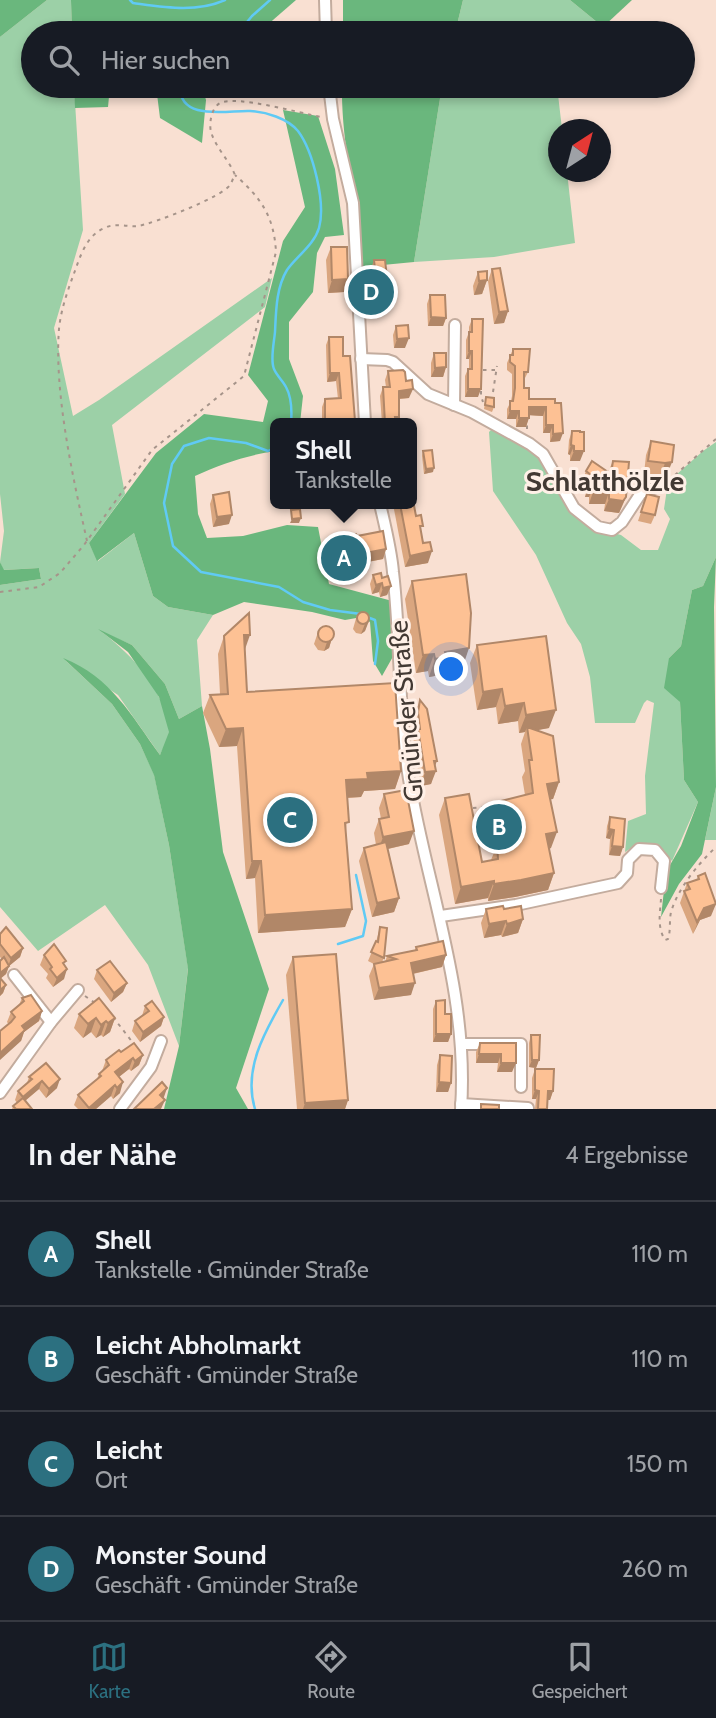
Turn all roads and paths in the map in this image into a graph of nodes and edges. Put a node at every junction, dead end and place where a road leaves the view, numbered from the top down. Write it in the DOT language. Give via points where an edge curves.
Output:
graph roads {
  1 [pos="326,0"];
  2 [pos="326,21"];
  3 [pos="330,98"];
  4 [pos="333,119"];
  5 [pos="235,175"];
  6 [pos="455,325"];
  7 [pos="361,359"];
  8 [pos="497,366"];
  9 [pos="495,370"];
  10 [pos="493,391"];
  11 [pos="483,402"];
  12 [pos="454,405"];
  13 [pos="365,418"];
  14 [pos="527,420"];
  15 [pos="527,429"];
  16 [pos="716,439"];
  17 [pos="666,483"];
  18 [pos="381,509"];
  19 [pos="87,541"];
  20 [pos="0,592"];
  21 [pos="498,806"];
  22 [pos="467,810"];
  23 [pos="716,847"];
  24 [pos="662,888"];
  25 [pos="441,916"];
  26 [pos="14,975"];
  27 [pos="78,990"];
  28 [pos="96,1004"];
  29 [pos="105,1011"];
  30 [pos="51,1022"];
  31 [pos="161,1041"];
  32 [pos="462,1044"];
  33 [pos="136,1047"];
  34 [pos="522,1087"];
  35 [pos="0,1093"];
  36 [pos="461,1107"];
  37 [pos="528,1108"];
  38 [pos="120,1109"];
  1 -- 2 [label="street"];
  3 -- 4 [label="street"];
  4 -- 5 [label="path" via="236,100 220,103 211,117 211,131"];
  4 -- 7 [label="street" via="353,204"];
  5 -- 19 [label="path" via="264,206 276,252 244,376 152,450"];
  5 -- 19 [label="path" via="230,186 156,221 110,225 94,233 81,253 59,330 61,391"];
  6 -- 12 [label="street"];
  7 -- 12 [label="street" via="393,362 419,388"];
  7 -- 13 [label="street"];
  8 -- 9 [label="path"];
  9 -- 10 [label="path"];
  9 -- 11 [label="path" via="481,370"];
  12 -- 17 [label="street" via="542,454 574,508 598,527 612,530 641,493"];
  14 -- 15 [label="path"];
  16 -- 17 [label="path"];
  18 -- 25 [label="street, Gmünder Straße" via="393,569 408,775"];
  19 -- 20 [label="path" via="60,573 39,587"];
  21 -- 22 [label="path"];
  23 -- 24 [label="path" via="677,897 665,940 659,925"];
  24 -- 25 [label="street" via="664,861 655,850 639,849 628,860 627,873 618,883"];
  25 -- 32 [label="street, Gmünder Straße"];
  26 -- 30 [label="street"];
  27 -- 28 [label="path"];
  27 -- 30 [label="street"];
  29 -- 33 [label="path"];
  30 -- 35 [label="street"];
  31 -- 38 [label="street"];
  32 -- 34 [label="street" via="522,1044"];
  32 -- 36 [label="street, Gmünder Straße"];
  36 -- 37 [label="street"];
}
